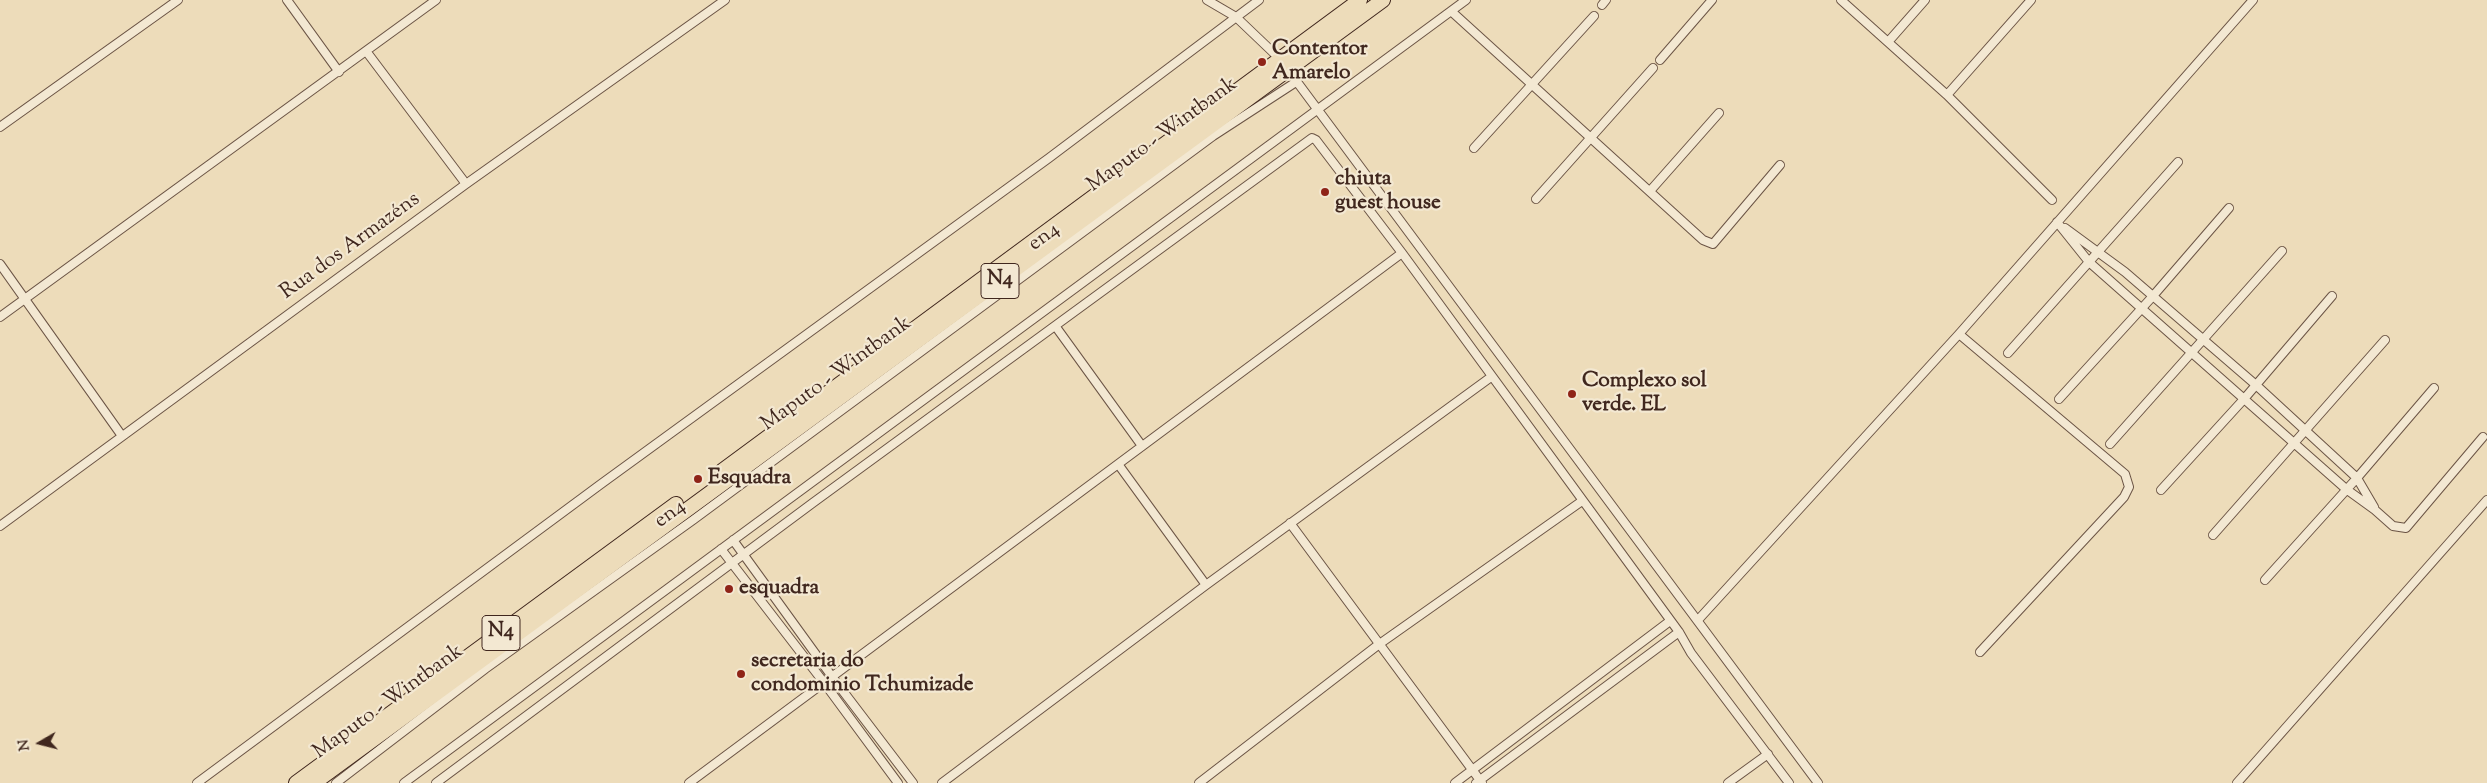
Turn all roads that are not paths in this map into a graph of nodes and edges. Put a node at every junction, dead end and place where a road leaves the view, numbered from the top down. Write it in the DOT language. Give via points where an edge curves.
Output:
graph roads {
  1 [pos="178,0"];
  2 [pos="286,0"];
  3 [pos="725,0"];
  4 [pos="1207,0"];
  5 [pos="1259,0"];
  6 [pos="1360,0"];
  7 [pos="1383,0"];
  8 [pos="1466,0"];
  9 [pos="1712,0"];
  10 [pos="1841,0"];
  11 [pos="1925,0"];
  12 [pos="2031,0"];
  13 [pos="2253,0"];
  14 [pos="433,1"];
  15 [pos="1450,11"];
  16 [pos="1594,16"];
  17 [pos="1236,17"];
  18 [pos="1888,42"];
  19 [pos="366,51"];
  20 [pos="1660,60"];
  21 [pos="1284,64"];
  22 [pos="1654,68"];
  23 [pos="338,72"];
  24 [pos="1296,82"];
  25 [pos="1531,86"];
  26 [pos="1947,95"];
  27 [pos="1317,110"];
  28 [pos="1719,113"];
  29 [pos="0,127"];
  30 [pos="1590,138"];
  31 [pos="1474,148"];
  32 [pos="2178,162"];
  33 [pos="1780,165"];
  34 [pos="466,184"];
  35 [pos="1650,190"];
  36 [pos="1536,199"];
  37 [pos="2052,200"];
  38 [pos="2229,208"];
  39 [pos="2057,222"];
  40 [pos="2282,251"];
  41 [pos="2100,252"];
  42 [pos="1402,253"];
  43 [pos="2090,262"];
  44 [pos="0,264"];
  45 [pos="2153,296"];
  46 [pos="2332,296"];
  47 [pos="24,299"];
  48 [pos="2141,308"];
  49 [pos="0,317"];
  50 [pos="1056,327"];
  51 [pos="1959,334"];
  52 [pos="2202,340"];
  53 [pos="2385,340"];
  54 [pos="2008,353"];
  55 [pos="2192,354"];
  56 [pos="1491,377"];
  57 [pos="2256,385"];
  58 [pos="2434,388"];
  59 [pos="2059,399"];
  60 [pos="2244,399"];
  61 [pos="2307,432"];
  62 [pos="122,436"];
  63 [pos="2483,437"];
  64 [pos="2110,444"];
  65 [pos="2295,444"];
  66 [pos="1142,446"];
  67 [pos="1118,464"];
  68 [pos="2357,478"];
  69 [pos="2346,489"];
  70 [pos="2161,490"];
  71 [pos="2487,500"];
  72 [pos="1582,501"];
  73 [pos="2375,510"];
  74 [pos="1290,523"];
  75 [pos="0,526"];
  76 [pos="2213,535"];
  77 [pos="733,540"];
  78 [pos="721,549"];
  79 [pos="743,555"];
  80 [pos="731,563"];
  81 [pos="2265,580"];
  82 [pos="1206,586"];
  83 [pos="1698,620"];
  84 [pos="1670,621"];
  85 [pos="1679,632"];
  86 [pos="1378,645"];
  87 [pos="1980,652"];
  88 [pos="833,678"];
  89 [pos="825,684"];
  90 [pos="1768,754"];
  91 [pos="1472,770"];
  92 [pos="1479,782"];
  93 [pos="197,783"];
  94 [pos="296,783"];
  95 [pos="314,783"];
  96 [pos="336,783"];
  97 [pos="404,783"];
  98 [pos="436,783"];
  99 [pos="689,783"];
  100 [pos="898,783"];
  101 [pos="913,783"];
  102 [pos="942,783"];
  103 [pos="1199,783"];
  104 [pos="1455,783"];
  105 [pos="1728,783"];
  106 [pos="1789,783"];
  107 [pos="1818,783"];
  108 [pos="2237,783"];
  1 -- 29 [label="street"];
  2 -- 23 [label="street"];
  3 -- 34 [label="street, Rua dos Armazéns"];
  4 -- 17 [label="street"];
  5 -- 17 [label="street"];
  6 -- 21 [label="highway, Maputo - Wintbank / N4"];
  7 -- 21 [label="highway, Maputo - Wintbank / N4"];
  8 -- 15 [label="street"];
  9 -- 20 [label="street"];
  10 -- 18 [label="street"];
  11 -- 18 [label="street"];
  12 -- 26 [label="street"];
  13 -- 39 [label="street"];
  14 -- 19 [label="street"];
  15 -- 25 [label="street"];
  15 -- 27 [label="street"];
  16 -- 25 [label="street"];
  17 -- 21 [label="street"];
  17 -- 93 [label="street" via="1049,158"];
  18 -- 26 [label="street"];
  19 -- 23 [label="street"];
  19 -- 34 [label="street"];
  21 -- 24 [label="street"];
  21 -- 94 [label="highway, Maputo - Wintbank / N4"];
  21 -- 95 [label="highway, Maputo - Wintbank / N4"];
  22 -- 30 [label="street"];
  23 -- 47 [label="street"];
  24 -- 27 [label="street"];
  24 -- 96 [label="street, en4" via="1213,136 686,526 485,669"];
  25 -- 30 [label="street"];
  25 -- 31 [label="street"];
  26 -- 37 [label="street"];
  27 -- 77 [label="street"];
  27 -- 83 [label="street"];
  28 -- 35 [label="street"];
  30 -- 35 [label="street"];
  30 -- 36 [label="street"];
  32 -- 41 [label="street"];
  33 -- 35 [label="street" via="1713,244 1703,240"];
  34 -- 62 [label="street, Rua dos Armazéns"];
  38 -- 45 [label="street"];
  39 -- 41 [label="street"];
  39 -- 43 [label="street"];
  39 -- 51 [label="street"];
  40 -- 52 [label="street"];
  41 -- 43 [label="street"];
  41 -- 45 [label="street"];
  42 -- 50 [label="street" via="1312,138"];
  42 -- 56 [label="street"];
  42 -- 66 [label="street"];
  43 -- 48 [label="street"];
  43 -- 54 [label="street"];
  44 -- 47 [label="street"];
  45 -- 48 [label="street"];
  45 -- 52 [label="street"];
  46 -- 57 [label="street"];
  47 -- 49 [label="street"];
  47 -- 62 [label="street"];
  48 -- 55 [label="street"];
  48 -- 59 [label="street"];
  50 -- 66 [label="street"];
  50 -- 79 [label="street"];
  51 -- 83 [label="street"];
  51 -- 87 [label="street" via="2125,474 2129,487 2124,497"];
  52 -- 55 [label="street"];
  52 -- 57 [label="street"];
  53 -- 61 [label="street"];
  55 -- 60 [label="street"];
  55 -- 64 [label="street"];
  56 -- 72 [label="street"];
  56 -- 74 [label="street"];
  57 -- 60 [label="street"];
  57 -- 61 [label="street"];
  58 -- 68 [label="street"];
  60 -- 65 [label="street"];
  60 -- 70 [label="street"];
  61 -- 65 [label="street"];
  61 -- 68 [label="street"];
  62 -- 75 [label="street, Rua dos Armazéns"];
  63 -- 73 [label="street" via="2406,528 2393,526"];
  65 -- 69 [label="street"];
  65 -- 76 [label="street"];
  66 -- 67 [label="street"];
  67 -- 82 [label="street"];
  67 -- 88 [label="street"];
  68 -- 69 [label="street"];
  68 -- 73 [label="street"];
  69 -- 73 [label="street"];
  69 -- 81 [label="street"];
  71 -- 108 [label="street"];
  72 -- 84 [label="street"];
  72 -- 86 [label="street"];
  74 -- 82 [label="street"];
  74 -- 86 [label="street"];
  77 -- 78 [label="street"];
  77 -- 79 [label="street"];
  78 -- 80 [label="street"];
  78 -- 97 [label="street"];
  79 -- 80 [label="street"];
  79 -- 88 [label="street"];
  80 -- 89 [label="street"];
  80 -- 98 [label="street"];
  82 -- 102 [label="street"];
  83 -- 107 [label="street"];
  84 -- 85 [label="street"];
  84 -- 91 [label="street"];
  85 -- 90 [label="street" via="1691,653"];
  85 -- 92 [label="street"];
  86 -- 91 [label="street"];
  86 -- 103 [label="street"];
  88 -- 89 [label="street"];
  88 -- 101 [label="street"];
  89 -- 99 [label="street"];
  89 -- 100 [label="street"];
  90 -- 105 [label="street"];
  90 -- 106 [label="street"];
  91 -- 92 [label="street"];
  91 -- 104 [label="street"];
}
